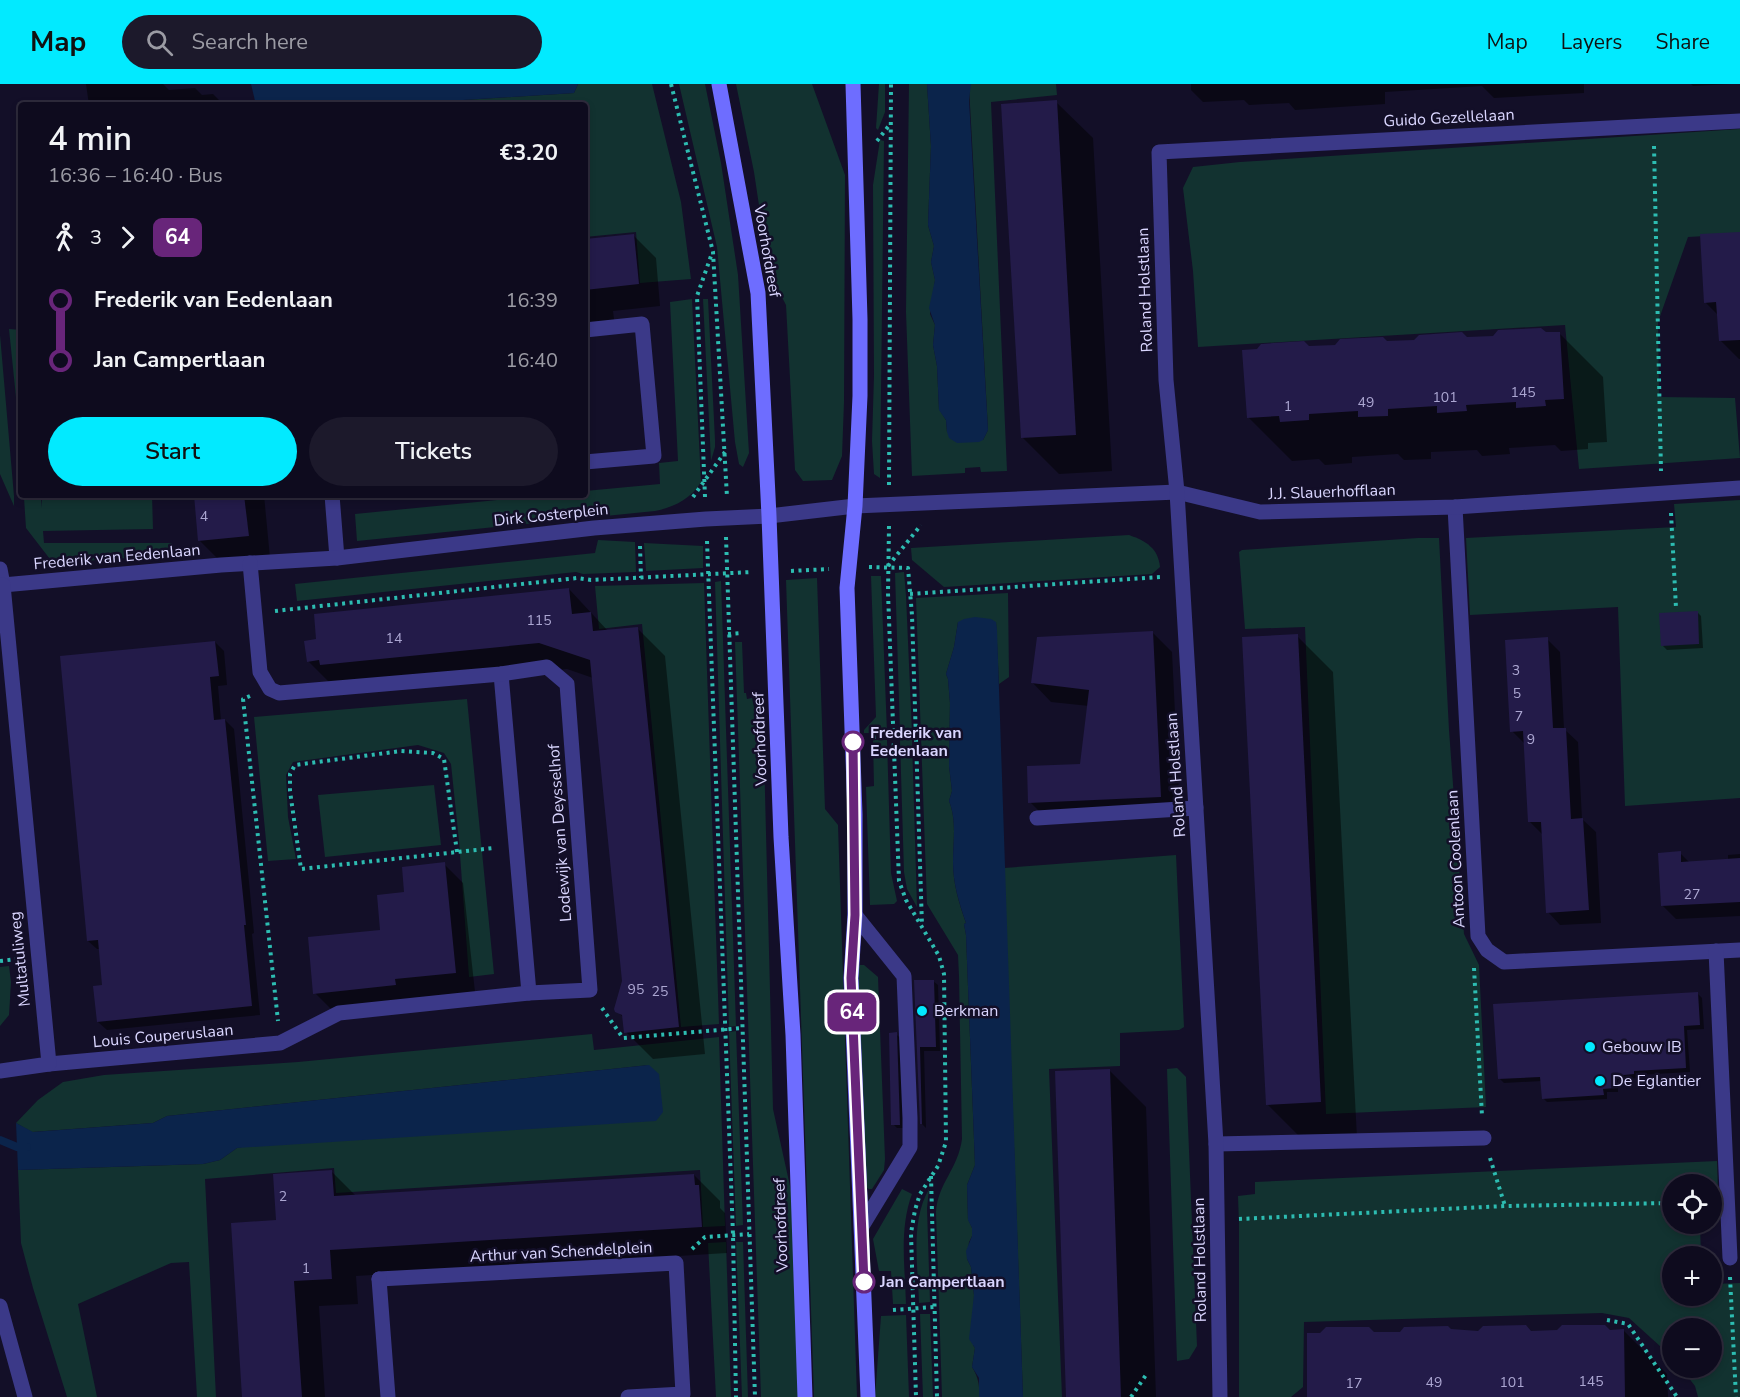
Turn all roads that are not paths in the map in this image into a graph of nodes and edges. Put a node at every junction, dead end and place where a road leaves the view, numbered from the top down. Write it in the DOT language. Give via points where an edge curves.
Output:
graph roads {
  1 [pos="719,84"];
  2 [pos="853,84"];
  3 [pos="1740,121"];
  4 [pos="1159,152"];
  5 [pos="588,330"];
  6 [pos="588,462"];
  7 [pos="1740,488"];
  8 [pos="1177,492"];
  9 [pos="332,498"];
  10 [pos="855,506"];
  11 [pos="1455,507"];
  12 [pos="769,516"];
  13 [pos="337,558"];
  14 [pos="250,563"];
  15 [pos="0,569"];
  16 [pos="3,585"];
  17 [pos="501,674"];
  18 [pos="1196,808"];
  19 [pos="1037,818"];
  20 [pos="855,915"];
  21 [pos="1740,950"];
  22 [pos="1716,951"];
  23 [pos="529,993"];
  24 [pos="49,1064"];
  25 [pos="0,1071"];
  26 [pos="1484,1138"];
  27 [pos="1216,1144"];
  28 [pos="862,1226"];
  29 [pos="1730,1258"];
  30 [pos="0,1306"];
  31 [pos="25,1397"];
  32 [pos="388,1397"];
  33 [pos="628,1397"];
  34 [pos="806,1397"];
  35 [pos="867,1397"];
  36 [pos="1220,1397"];
  1 -- 12 [label="street, Voorhofdreef" via="758,293"];
  2 -- 10 [label="street" via="860,319"];
  3 -- 4 [label="street, Guido Gezellelaan"];
  4 -- 8 [label="street, Roland Holstlaan" via="1166,380"];
  5 -- 6 [label="street" via="642,324 654,456"];
  7 -- 11 [label="street, J.J. Slauerhofflaan"];
  8 -- 10 [label="street, J.J. Slauerhofflaan"];
  8 -- 11 [label="street, J.J. Slauerhofflaan" via="1260,512"];
  8 -- 18 [label="street, Roland Holstlaan"];
  9 -- 13 [label="street"];
  10 -- 12 [label="street, J.J. Slauerhofflaan"];
  10 -- 20 [label="street" via="847,588 854,745"];
  11 -- 22 [label="street, Antoon Coolenlaan" via="1478,936 1487,950 1504,962"];
  12 -- 13 [label="street, Dirk Costerplein" via="594,528"];
  12 -- 34 [label="street, Voorhofdreef"];
  13 -- 14 [label="street, Dirk Costerplein"];
  14 -- 16 [label="street, Frederik van Eedenlaan"];
  14 -- 17 [label="street, Lodewijk van Deysselhof" via="260,672 270,689 279,693"];
  15 -- 16 [label="street"];
  16 -- 24 [label="street, Multatuliweg"];
  17 -- 23 [label="street"];
  17 -- 23 [label="street, Lodewijk van Deysselhof" via="547,667 567,684 590,990"];
  18 -- 19 [label="street"];
  18 -- 27 [label="street, Roland Holstlaan"];
  20 -- 28 [label="street" via="851,978"];
  20 -- 28 [label="street" via="904,976 910,1118 910,1147"];
  21 -- 22 [label="street"];
  22 -- 29 [label="street"];
  23 -- 24 [label="street, Louis Couperuslaan" via="339,1013 280,1043"];
  24 -- 25 [label="street"];
  26 -- 27 [label="street"];
  27 -- 36 [label="street, Roland Holstlaan"];
  28 -- 35 [label="street"];
  30 -- 31 [label="street"];
  32 -- 33 [label="street, Arthur van Schendelplein" via="379,1280 676,1263 683,1394"];
}
